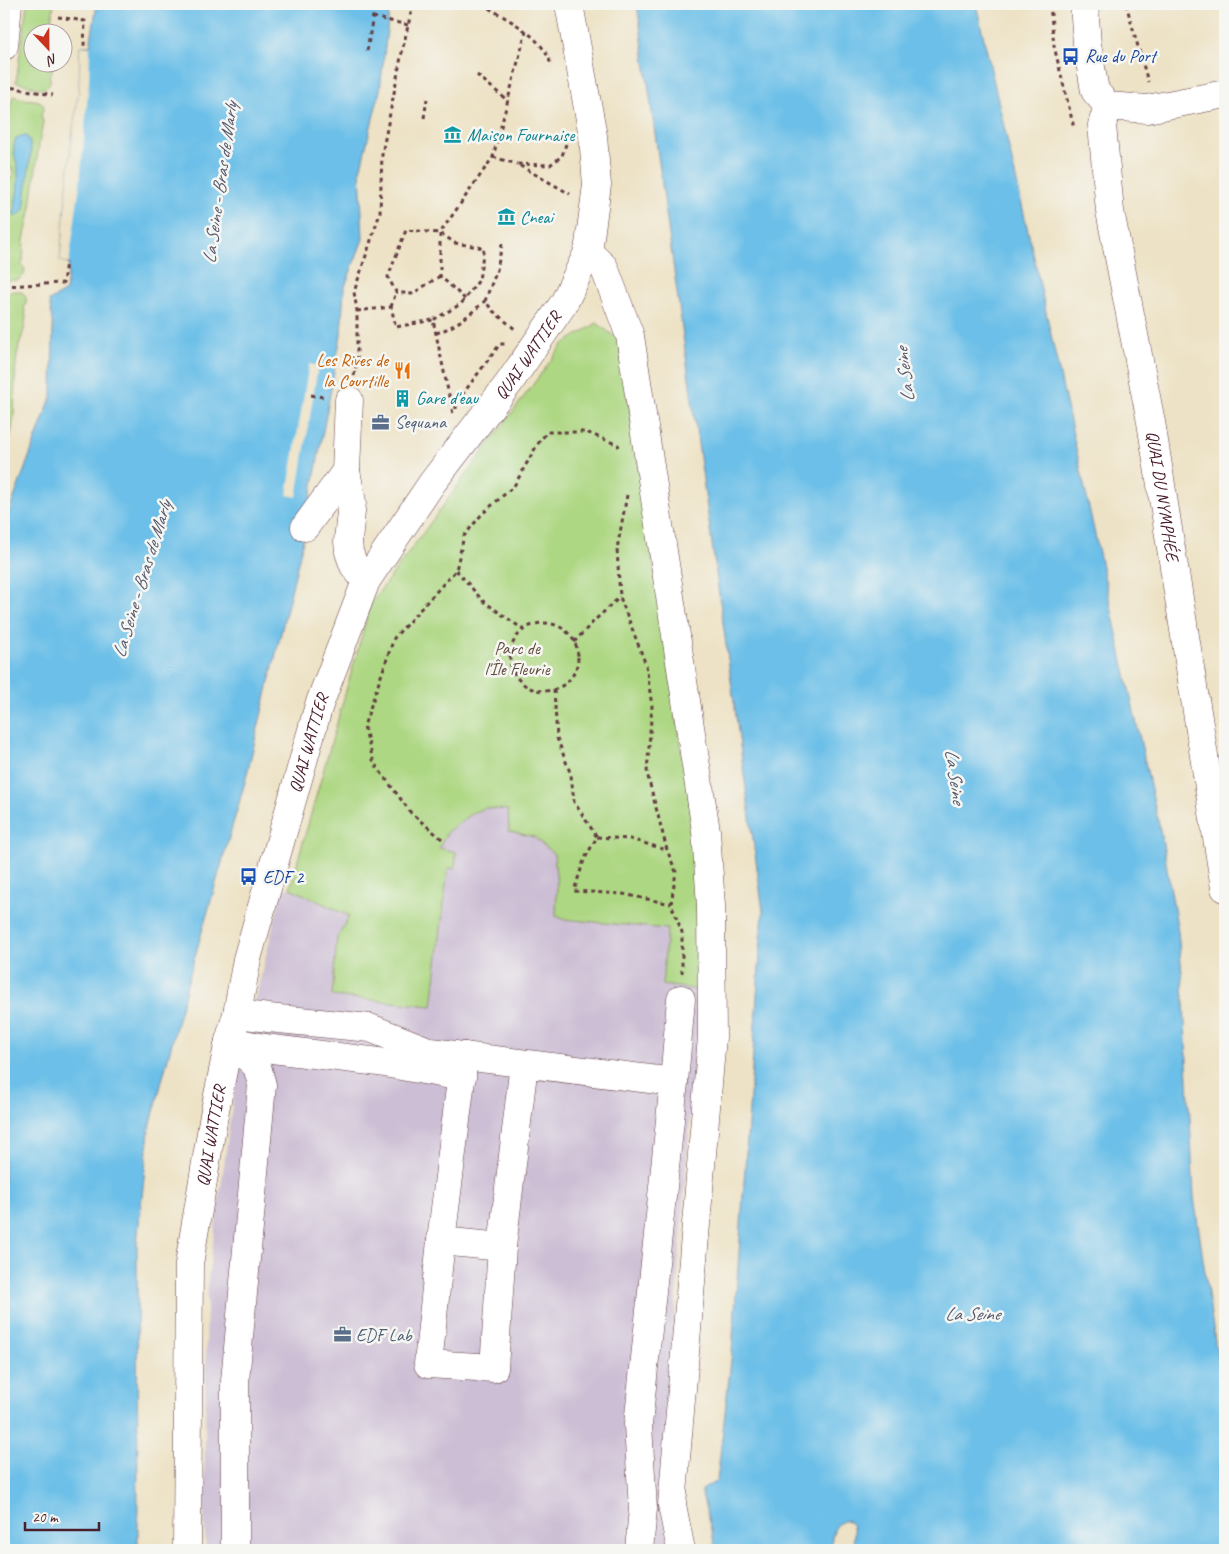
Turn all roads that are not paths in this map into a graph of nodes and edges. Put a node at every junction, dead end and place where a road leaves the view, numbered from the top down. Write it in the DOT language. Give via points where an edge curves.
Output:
graph roads {
  1 [pos="8,4"];
  2 [pos="569,4"];
  3 [pos="1084,4"];
  4 [pos="4,46"];
  5 [pos="1225,94"];
  6 [pos="1101,98"];
  7 [pos="588,252"];
  8 [pos="349,400"];
  9 [pos="346,471"];
  10 [pos="305,527"];
  11 [pos="366,581"];
  12 [pos="1225,888"];
  13 [pos="681,999"];
  14 [pos="237,1014"];
  15 [pos="229,1041"];
  16 [pos="524,1064"];
  17 [pos="463,1066"];
  18 [pos="674,1082"];
  19 [pos="441,1241"];
  20 [pos="502,1247"];
  21 [pos="186,1550"];
  22 [pos="235,1550"];
  23 [pos="639,1550"];
  24 [pos="681,1550"];
  1 -- 4 [label="street"];
  2 -- 7 [label="street, QUAI WATTIER" via="595,165 596,185"];
  3 -- 6 [label="street" via="1088,44"];
  5 -- 6 [label="street" via="1147,109"];
  6 -- 12 [label="street, QUAI DU NYMPHÉE" via="1110,211 1151,422"];
  7 -- 11 [label="street, QUAI WATTIER" via="564,303 509,383 432,483"];
  7 -- 24 [label="street" via="604,267 630,336 706,831 712,1037 672,1505"];
  8 -- 9 [label="street"];
  9 -- 10 [label="street"];
  9 -- 11 [label="street" via="352,502 349,552 354,566"];
  11 -- 14 [label="street, QUAI WATTIER" via="319,705 247,959"];
  13 -- 18 [label="street"];
  14 -- 15 [label="street, QUAI WATTIER"];
  14 -- 17 [label="street" via="370,1028"];
  15 -- 17 [label="street" via="379,1062"];
  15 -- 21 [label="street, QUAI WATTIER" via="189,1264"];
  15 -- 22 [label="street" via="257,1066 262,1085 235,1381"];
  16 -- 17 [label="street"];
  16 -- 18 [label="street"];
  16 -- 20 [label="street"];
  17 -- 19 [label="street"];
  18 -- 23 [label="street" via="638,1425 643,1509"];
  19 -- 20 [label="street"];
  19 -- 20 [label="street" via="428,1364 494,1368"];
}
